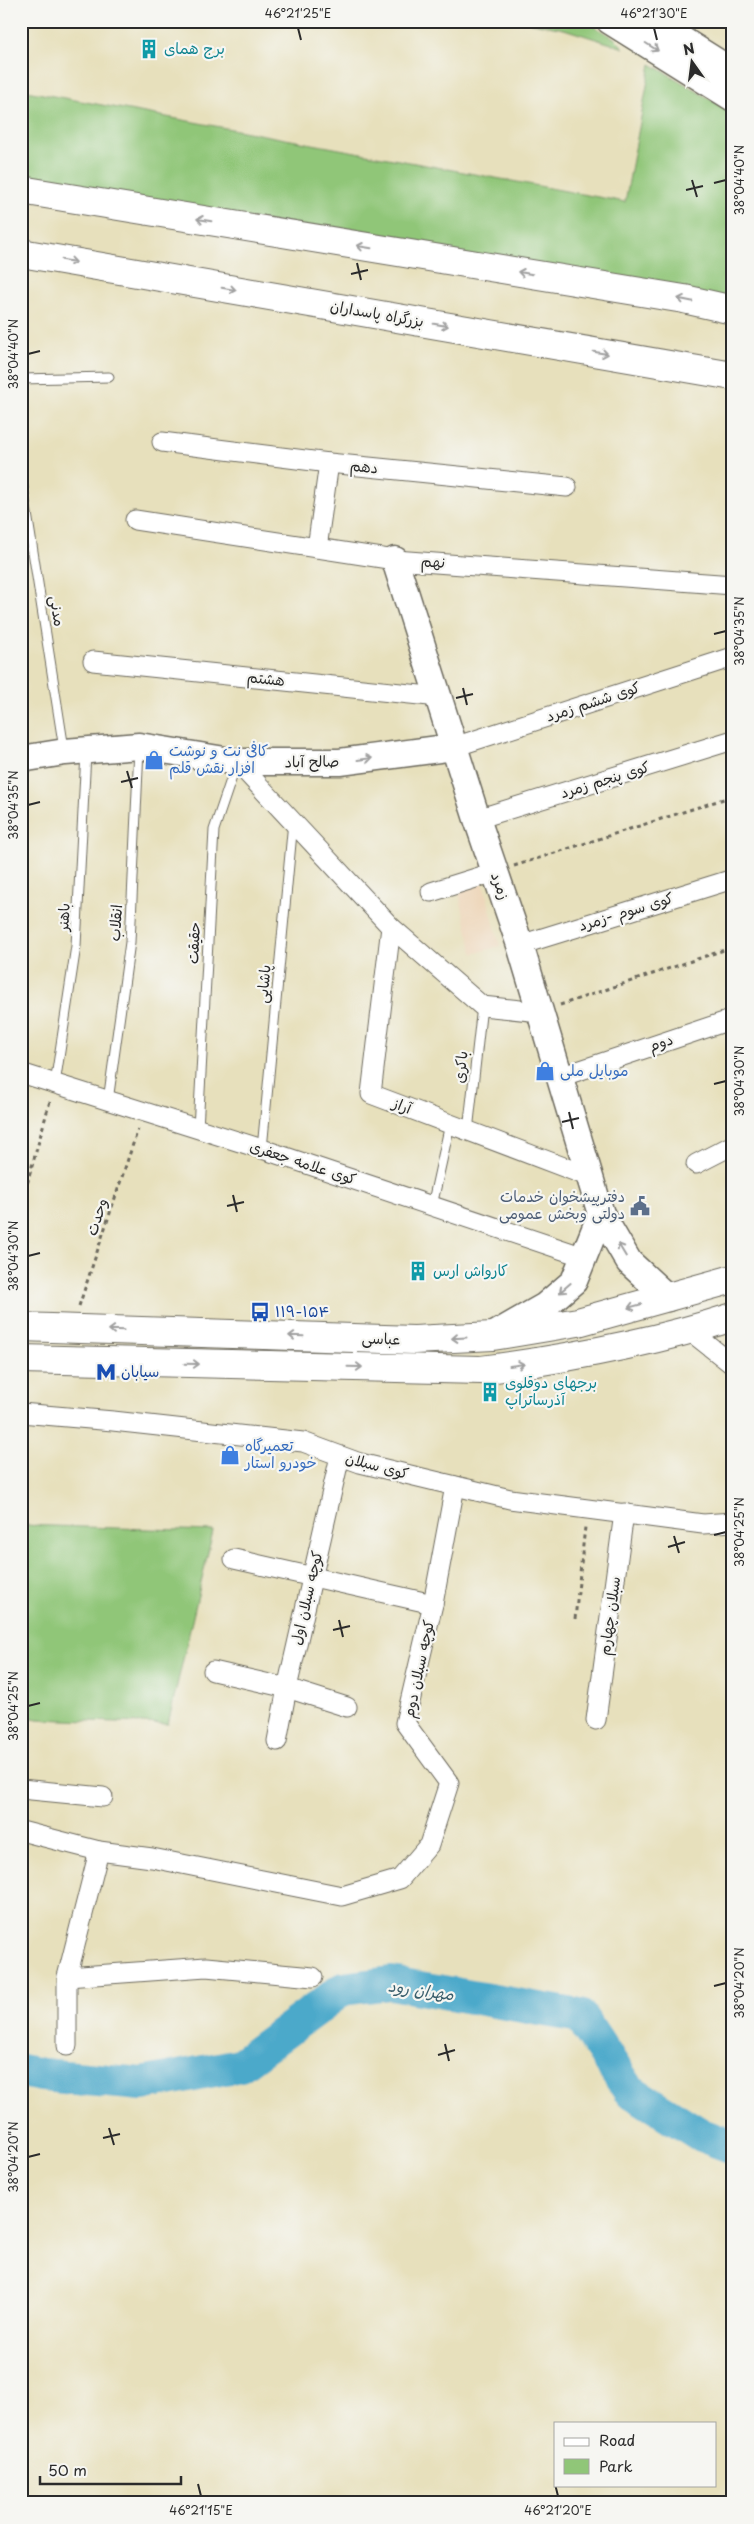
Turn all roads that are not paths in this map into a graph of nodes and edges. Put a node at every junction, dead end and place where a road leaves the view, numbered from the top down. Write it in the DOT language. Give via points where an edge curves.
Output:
graph roads {
  1 [pos="610,21"];
  2 [pos="652,21"];
  3 [pos="733,72"];
  4 [pos="733,98"];
  5 [pos="21,190"];
  6 [pos="21,253"];
  7 [pos="733,310"];
  8 [pos="733,376"];
  9 [pos="108,377"];
  10 [pos="21,379"];
  11 [pos="162,442"];
  12 [pos="329,463"];
  13 [pos="21,475"];
  14 [pos="567,487"];
  15 [pos="135,520"];
  16 [pos="318,548"];
  17 [pos="395,560"];
  18 [pos="733,585"];
  19 [pos="733,657"];
  20 [pos="93,662"];
  21 [pos="439,697"];
  22 [pos="733,740"];
  23 [pos="139,746"];
  24 [pos="454,747"];
  25 [pos="76,751"];
  26 [pos="21,759"];
  27 [pos="237,762"];
  28 [pos="477,819"];
  29 [pos="293,822"];
  30 [pos="495,872"];
  31 [pos="733,879"];
  32 [pos="430,892"];
  33 [pos="391,927"];
  34 [pos="520,945"];
  35 [pos="482,1006"];
  36 [pos="540,1012"];
  37 [pos="733,1019"];
  38 [pos="21,1074"];
  39 [pos="560,1078"];
  40 [pos="55,1084"];
  41 [pos="108,1101"];
  42 [pos="450,1124"];
  43 [pos="198,1129"];
  44 [pos="468,1131"];
  45 [pos="733,1145"];
  46 [pos="262,1149"];
  47 [pos="696,1164"];
  48 [pos="590,1177"];
  49 [pos="432,1206"];
  50 [pos="601,1214"];
  51 [pos="584,1256"];
  52 [pos="733,1278"];
  53 [pos="668,1298"];
  54 [pos="733,1317"];
  55 [pos="21,1327"];
  56 [pos="154,1331"];
  57 [pos="690,1331"];
  58 [pos="493,1336"];
  59 [pos="21,1359"];
  60 [pos="153,1363"];
  61 [pos="733,1365"];
  62 [pos="21,1413"];
  63 [pos="340,1456"];
  64 [pos="455,1486"];
  65 [pos="624,1513"];
  66 [pos="733,1522"];
  67 [pos="234,1559"];
  68 [pos="313,1576"];
  69 [pos="433,1604"];
  70 [pos="213,1671"];
  71 [pos="287,1688"];
  72 [pos="347,1707"];
  73 [pos="596,1720"];
  74 [pos="277,1741"];
  75 [pos="21,1789"];
  76 [pos="104,1797"];
  77 [pos="21,1831"];
  78 [pos="99,1851"];
  79 [pos="67,1977"];
  80 [pos="313,1977"];
  81 [pos="67,2046"];
  1 -- 4 [label="street, one-way"];
  2 -- 3 [label="street"];
  7 -- 5 [label="main road, one-way" via="684,299"];
  6 -- 8 [label="main road, بزرگراه پاسداران, one-way"];
  9 -- 10 [label="lane"];
  11 -- 12 [label="street, دهم"];
  12 -- 14 [label="street, دهم"];
  12 -- 16 [label="street"];
  13 -- 25 [label="lane, مدنی"];
  15 -- 16 [label="street, نهم"];
  16 -- 17 [label="street, نهم"];
  17 -- 18 [label="street, نهم"];
  17 -- 21 [label="street, زمرد"];
  19 -- 24 [label="street, کوی ششم زمرد"];
  20 -- 21 [label="street, هشتم"];
  21 -- 24 [label="street, زمرد"];
  22 -- 28 [label="street, کوی پنجم زمرد"];
  23 -- 25 [label="street, صالح آباد"];
  23 -- 27 [label="street, صالح آباد"];
  23 -- 41 [label="lane, انقلاب" via="130,942"];
  27 -- 24 [label="street, صالح آباد, one-way" via="340,762"];
  24 -- 28 [label="street, زمرد"];
  25 -- 26 [label="street, صالح آباد"];
  25 -- 40 [label="lane, باهنر" via="76,946"];
  27 -- 29 [label="street"];
  27 -- 43 [label="lane, حقیقت" via="214,830"];
  28 -- 30 [label="street, زمرد"];
  29 -- 33 [label="street"];
  29 -- 46 [label="lane, پاشایی"];
  30 -- 32 [label="street"];
  30 -- 34 [label="street, زمرد"];
  31 -- 34 [label="street, کوی سوم -زمرد"];
  33 -- 35 [label="street"];
  33 -- 42 [label="street, آراز" via="371,1094"];
  34 -- 36 [label="street, زمرد"];
  35 -- 36 [label="street"];
  35 -- 44 [label="lane, باکری"];
  36 -- 39 [label="street, زمرد"];
  37 -- 39 [label="street, دوم"];
  38 -- 40 [label="street, کوی علامه جعفری"];
  39 -- 48 [label="street, زمرد"];
  40 -- 41 [label="street, کوی علامه جعفری"];
  41 -- 43 [label="street, کوی علامه جعفری"];
  42 -- 44 [label="street, آراز"];
  42 -- 49 [label="lane"];
  43 -- 46 [label="street, کوی علامه جعفری"];
  44 -- 48 [label="street, آراز"];
  45 -- 47 [label="street"];
  46 -- 49 [label="street, کوی علامه جعفری"];
  48 -- 50 [label="street, زمرد"];
  49 -- 51 [label="street, کوی علامه جعفری"];
  50 -- 51 [label="street"];
  53 -- 50 [label="street, زمرد, one-way" via="629,1262"];
  51 -- 58 [label="street, one-way" via="574,1281 545,1306"];
  52 -- 53 [label="main road, عباسى"];
  53 -- 58 [label="main road, عباسى, one-way" via="578,1322"];
  54 -- 57 [label="main road, عباسى"];
  56 -- 55 [label="main road, عباسى, one-way"];
  58 -- 56 [label="main road, عباسى, one-way" via="414,1340"];
  56 -- 60 [label="main road"];
  60 -- 57 [label="main road, عباسى, one-way" via="481,1370 535,1363"];
  57 -- 61 [label="street"];
  59 -- 60 [label="main road, عباسى"];
  62 -- 63 [label="street, کوی سبلان" via="303,1442"];
  63 -- 64 [label="street, کوی سبلان"];
  63 -- 68 [label="street, کوچه سبلان اول"];
  64 -- 65 [label="street, کوی سبلان" via="510,1498"];
  64 -- 69 [label="street, کوچه سبلان دوم"];
  65 -- 66 [label="street, کوی سبلان" via="703,1524"];
  65 -- 73 [label="street, سبلان چهارم"];
  67 -- 68 [label="street"];
  68 -- 69 [label="street"];
  68 -- 71 [label="street, کوچه سبلان اول"];
  69 -- 78 [label="street, کوچه سبلان دوم" via="405,1723 449,1783 429,1845 400,1879 342,1896 152,1858"];
  70 -- 71 [label="street"];
  71 -- 72 [label="street"];
  71 -- 74 [label="street, کوچه سبلان اول"];
  75 -- 76 [label="street"];
  77 -- 78 [label="street"];
  78 -- 79 [label="street"];
  79 -- 80 [label="street" via="206,1967"];
  79 -- 81 [label="street"];
}
